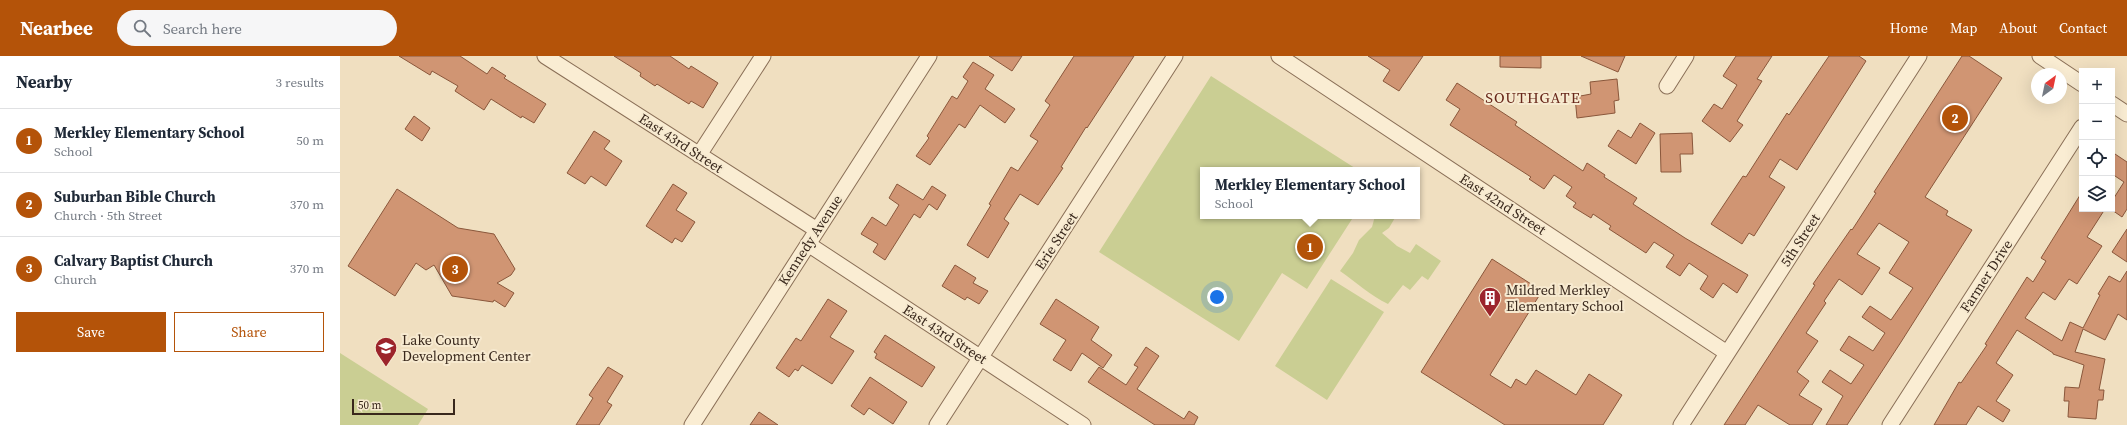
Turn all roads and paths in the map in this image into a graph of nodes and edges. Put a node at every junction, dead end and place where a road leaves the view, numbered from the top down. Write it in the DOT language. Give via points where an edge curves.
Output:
graph roads {
  1 [pos="545,56"];
  2 [pos="763,56"];
  3 [pos="929,56"];
  4 [pos="1175,56"];
  5 [pos="1279,56"];
  6 [pos="1686,56"];
  7 [pos="1919,56"];
  8 [pos="2040,56"];
  9 [pos="2079,82"];
  10 [pos="1667,86"];
  11 [pos="2115,106"];
  12 [pos="2127,114"];
  13 [pos="2079,132"];
  14 [pos="699,155"];
  15 [pos="817,230"];
  16 [pos="808,244"];
  17 [pos="1727,353"];
  18 [pos="980,357"];
  19 [pos="692,425"];
  20 [pos="937,425"];
  21 [pos="1083,425"];
  22 [pos="1681,425"];
  23 [pos="1890,425"];
  1 -- 14 [label="street, East 43rd Street"];
  2 -- 14 [label="street"];
  3 -- 15 [label="street, Kennedy Avenue"];
  4 -- 18 [label="street, Erie Street"];
  5 -- 17 [label="street, East 42nd Street"];
  6 -- 10 [label="street"];
  7 -- 17 [label="street, 5th Street"];
  8 -- 9 [label="street"];
  11 -- 12 [label="street"];
  13 -- 23 [label="street, Farmer Drive"];
  14 -- 15 [label="street, East 43rd Street"];
  15 -- 16 [label="street, Kennedy Avenue"];
  16 -- 18 [label="street, East 43rd Street"];
  16 -- 19 [label="street, Kennedy Avenue"];
  17 -- 22 [label="street, 5th Street"];
  18 -- 20 [label="street, Erie Street"];
  18 -- 21 [label="street, East 43rd Street"];
}
